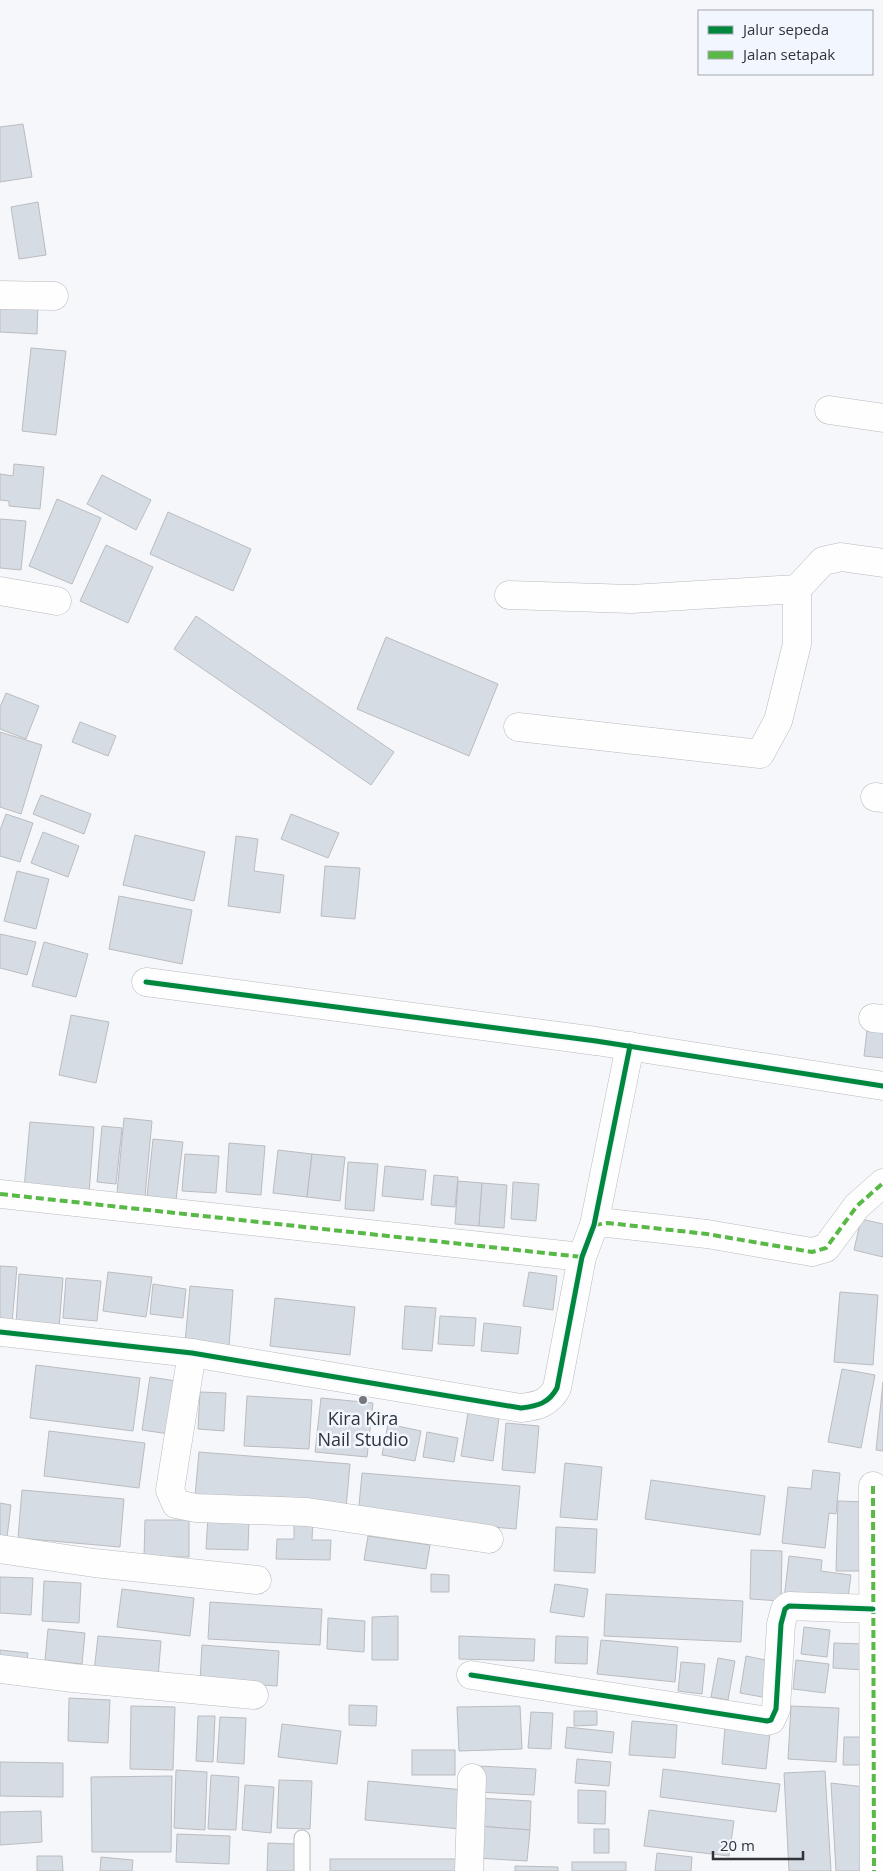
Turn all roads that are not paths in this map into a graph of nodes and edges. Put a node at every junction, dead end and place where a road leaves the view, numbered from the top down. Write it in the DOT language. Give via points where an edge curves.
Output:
graph roads {
  1 [pos="0,295"];
  2 [pos="54,296"];
  3 [pos="829,410"];
  4 [pos="883,418"];
  5 [pos="883,563"];
  6 [pos="797,588"];
  7 [pos="0,591"];
  8 [pos="509,595"];
  9 [pos="57,602"];
  10 [pos="518,727"];
  11 [pos="146,982"];
  12 [pos="630,1046"];
  13 [pos="883,1086"];
  14 [pos="883,1183"];
  15 [pos="0,1194"];
  16 [pos="594,1224"];
  17 [pos="582,1257"];
  18 [pos="0,1332"];
  19 [pos="192,1352"];
  20 [pos="873,1486"];
  21 [pos="489,1539"];
  22 [pos="0,1549"];
  23 [pos="257,1580"];
  24 [pos="873,1609"];
  25 [pos="0,1670"];
  26 [pos="471,1675"];
  27 [pos="254,1695"];
  28 [pos="472,1778"];
  29 [pos="302,1838"];
  30 [pos="302,1871"];
  31 [pos="469,1871"];
  32 [pos="874,1871"];
  1 -- 2 [label="street"];
  3 -- 4 [label="street"];
  5 -- 6 [label="street" via="840,557 823,561"];
  6 -- 8 [label="street" via="632,599"];
  6 -- 10 [label="street" via="797,644 778,722 760,754"];
  7 -- 9 [label="street"];
  11 -- 12 [label="street"];
  12 -- 13 [label="street"];
  12 -- 16 [label="street"];
  14 -- 16 [label="street" via="857,1206 833,1240 820,1251 608,1222"];
  15 -- 17 [label="street"];
  16 -- 17 [label="street"];
  17 -- 19 [label="street" via="558,1388 553,1396 537,1406 521,1408"];
  18 -- 19 [label="street"];
  19 -- 21 [label="street" via="170,1490 176,1504 196,1508 307,1512"];
  20 -- 24 [label="street"];
  22 -- 23 [label="street" via="94,1563"];
  24 -- 26 [label="street" via="789,1606 785,1609 781,1624 776,1709 772,1720 767,1721"];
  24 -- 32 [label="street"];
  25 -- 27 [label="street"];
  28 -- 31 [label="street"];
  29 -- 30 [label="lane"];
}
